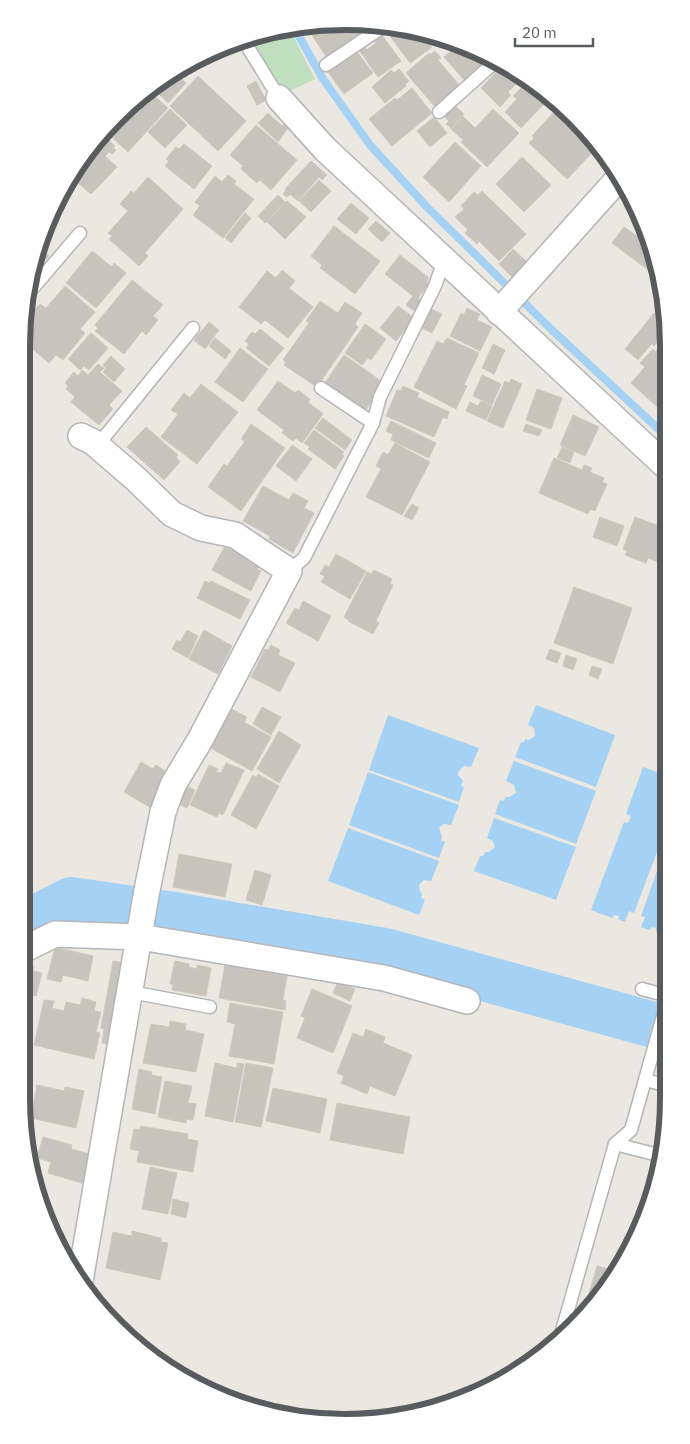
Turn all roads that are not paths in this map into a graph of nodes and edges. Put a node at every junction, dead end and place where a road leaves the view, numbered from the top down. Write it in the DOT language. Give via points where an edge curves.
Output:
graph roads {
  1 [pos="375,32"];
  2 [pos="247,46"];
  3 [pos="326,65"];
  4 [pos="491,66"];
  5 [pos="279,98"];
  6 [pos="439,112"];
  7 [pos="615,183"];
  8 [pos="80,233"];
  9 [pos="444,260"];
  10 [pos="36,283"];
  11 [pos="499,312"];
  12 [pos="193,328"];
  13 [pos="321,388"];
  14 [pos="373,423"];
  15 [pos="89,441"];
  16 [pos="660,461"];
  17 [pos="290,571"];
  18 [pos="141,933"];
  19 [pos="30,946"];
  20 [pos="642,989"];
  21 [pos="130,992"];
  22 [pos="660,998"];
  23 [pos="467,1001"];
  24 [pos="210,1007"];
  25 [pos="660,1029"];
  26 [pos="645,1080"];
  27 [pos="660,1084"];
  28 [pos="615,1144"];
  29 [pos="655,1154"];
  30 [pos="82,1272"];
  31 [pos="563,1326"];
  1 -- 3 [label="lane"];
  2 -- 5 [label="lane"];
  4 -- 6 [label="lane"];
  5 -- 9 [label="street" via="324,149"];
  7 -- 11 [label="street"];
  8 -- 10 [label="lane"];
  9 -- 11 [label="street"];
  9 -- 14 [label="lane" via="435,286 380,397"];
  11 -- 16 [label="street"];
  12 -- 15 [label="lane"];
  13 -- 14 [label="lane"];
  14 -- 17 [label="lane" via="304,558"];
  15 -- 17 [label="street" via="172,514 201,528 235,535"];
  17 -- 18 [label="street" via="173,785 163,812"];
  18 -- 19 [label="street" via="55,934"];
  18 -- 21 [label="street"];
  18 -- 23 [label="street" via="384,978"];
  20 -- 22 [label="lane"];
  21 -- 24 [label="lane"];
  21 -- 30 [label="street"];
  25 -- 26 [label="lane"];
  26 -- 27 [label="lane"];
  26 -- 28 [label="lane" via="631,1130"];
  28 -- 29 [label="lane"];
  28 -- 31 [label="lane"];
}
